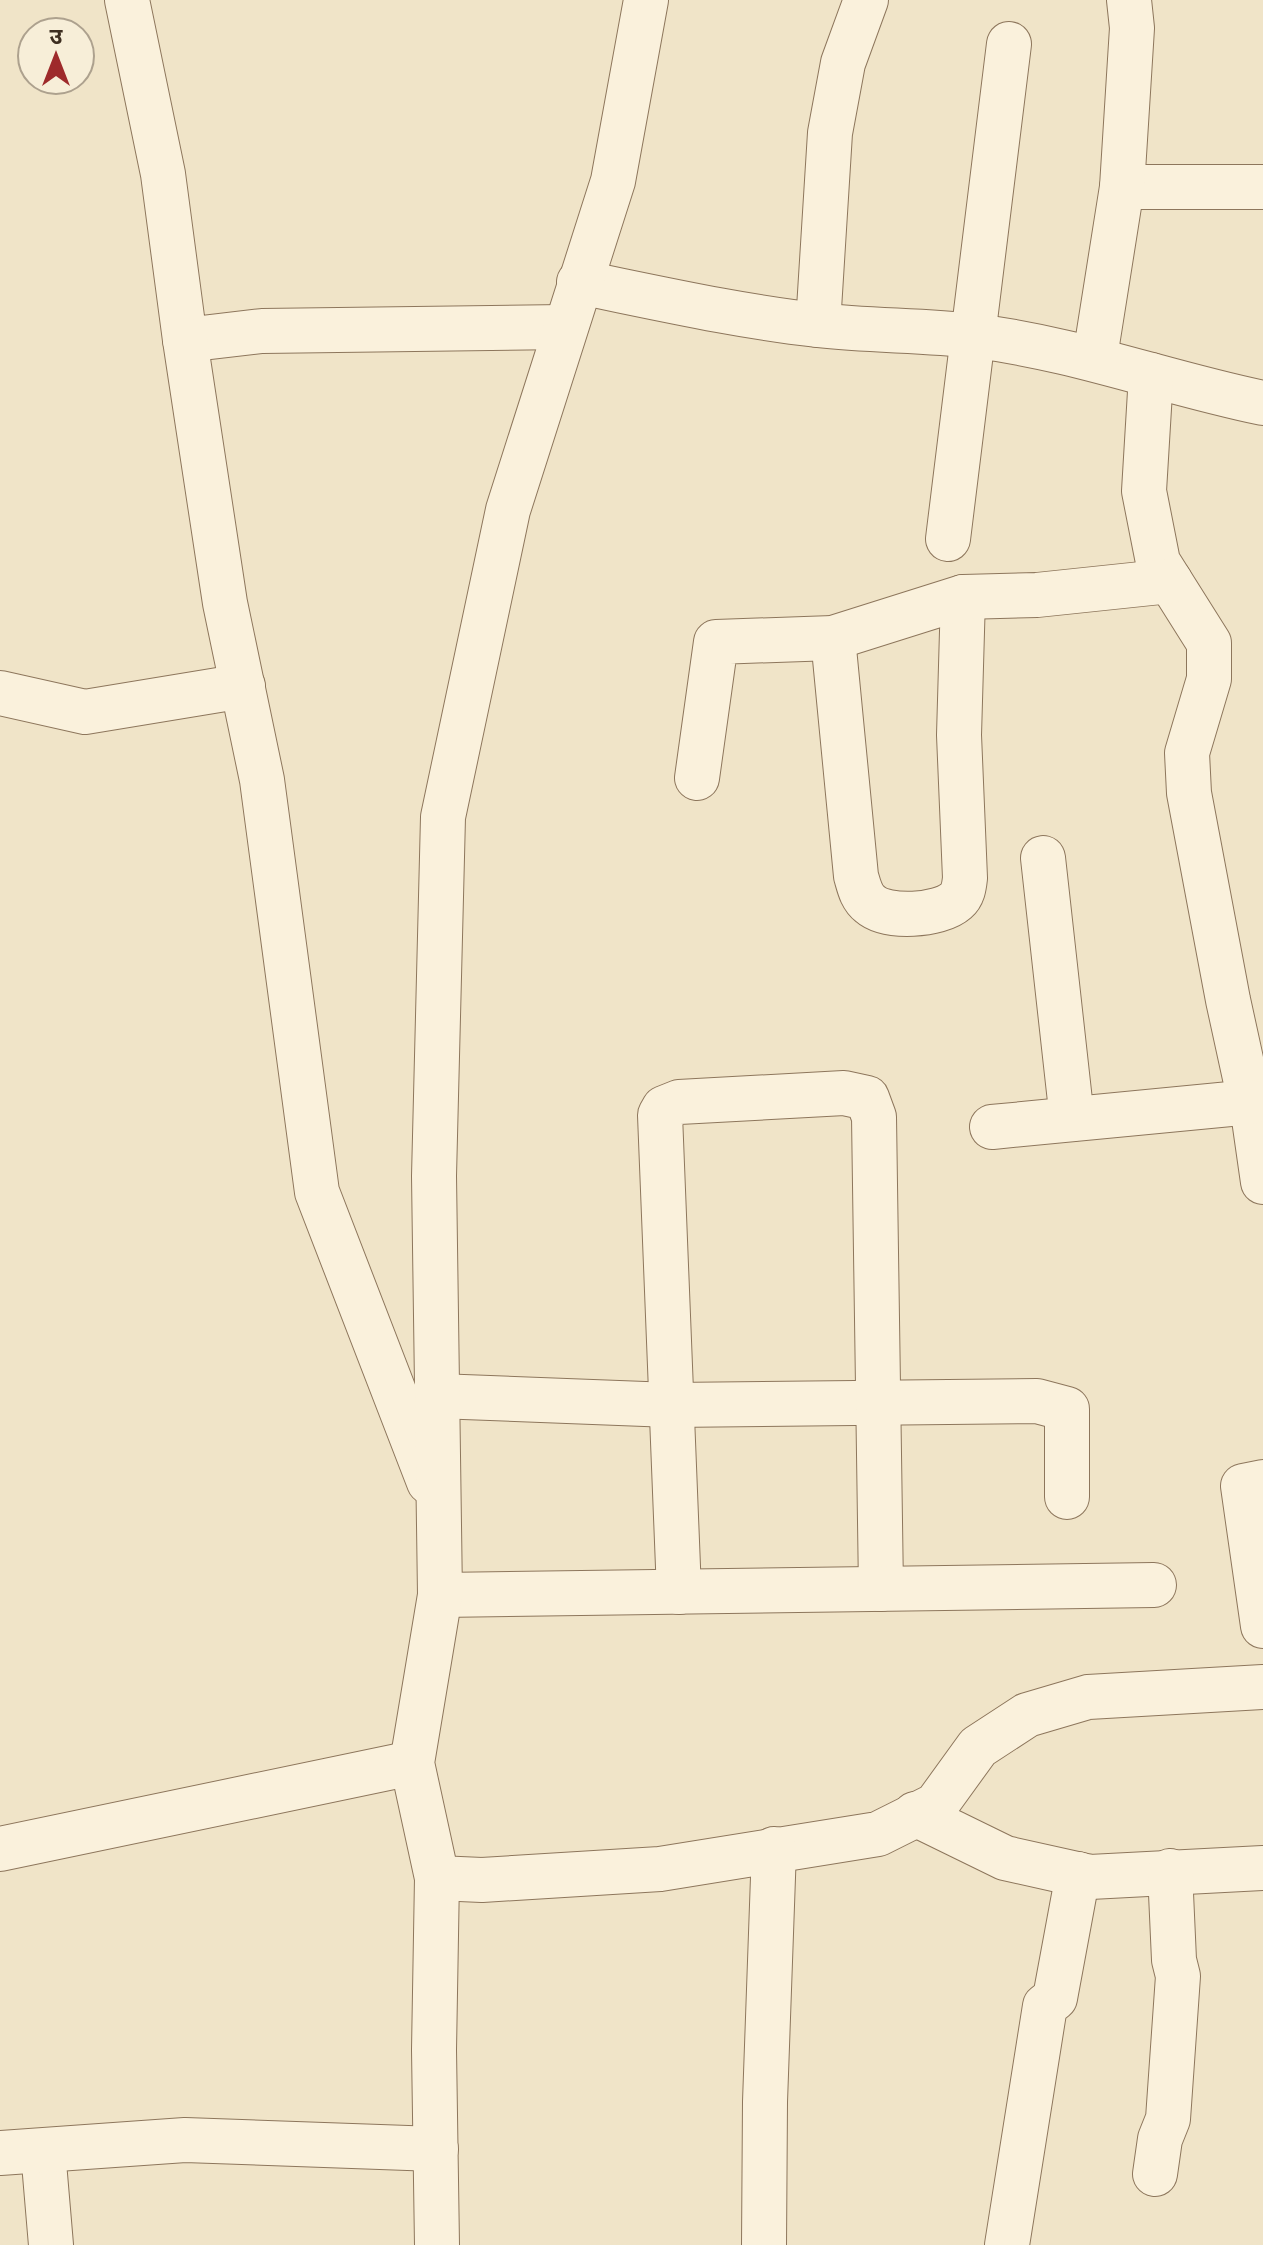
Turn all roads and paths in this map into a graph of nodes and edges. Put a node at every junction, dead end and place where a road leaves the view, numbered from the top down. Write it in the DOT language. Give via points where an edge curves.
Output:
graph roads {
  1 [pos="127,0"];
  2 [pos="646,0"];
  3 [pos="866,0"];
  4 [pos="1129,0"];
  5 [pos="1009,44"];
  6 [pos="1122,187"];
  7 [pos="1263,187"];
  8 [pos="579,282"];
  9 [pos="818,325"];
  10 [pos="564,327"];
  11 [pos="975,336"];
  12 [pos="185,340"];
  13 [pos="1095,357"];
  14 [pos="1151,375"];
  15 [pos="1263,403"];
  16 [pos="948,539"];
  17 [pos="1170,581"];
  18 [pos="963,597"];
  19 [pos="833,638"];
  20 [pos="243,686"];
  21 [pos="0,693"];
  22 [pos="697,778"];
  23 [pos="1043,858"];
  24 [pos="1251,1102"];
  25 [pos="1072,1119"];
  26 [pos="992,1127"];
  27 [pos="1263,1175"];
  28 [pos="437,1396"];
  29 [pos="878,1401"];
  30 [pos="671,1405"];
  31 [pos="1263,1482"];
  32 [pos="1067,1497"];
  33 [pos="439,1509"];
  34 [pos="1154,1585"];
  35 [pos="881,1589"];
  36 [pos="679,1592"];
  37 [pos="440,1595"];
  38 [pos="1263,1626"];
  39 [pos="1263,1687"];
  40 [pos="412,1763"];
  41 [pos="915,1814"];
  42 [pos="1,1846"];
  43 [pos="774,1849"];
  44 [pos="1263,1868"];
  45 [pos="1170,1871"];
  46 [pos="1078,1874"];
  47 [pos="437,1878"];
  48 [pos="436,2149"];
  49 [pos="43,2151"];
  50 [pos="0,2153"];
  51 [pos="1155,2174"];
  52 [pos="51,2245"];
  53 [pos="437,2245"];
  54 [pos="764,2245"];
  55 [pos="1007,2245"];
  1 -- 12 [label="street" via="163,174"];
  2 -- 8 [label="street" via="613,181"];
  3 -- 9 [label="street" via="843,63 830,133"];
  4 -- 6 [label="street" via="1132,28"];
  5 -- 11 [label="street"];
  6 -- 7 [label="street"];
  6 -- 13 [label="street"];
  8 -- 9 [label="street"];
  8 -- 10 [label="street"];
  9 -- 11 [label="street"];
  10 -- 12 [label="street" via="262,331"];
  10 -- 28 [label="street" via="508,510 443,817 434,1176"];
  11 -- 13 [label="street"];
  11 -- 16 [label="street"];
  12 -- 20 [label="street" via="225,603"];
  13 -- 14 [label="street"];
  14 -- 15 [label="street"];
  14 -- 17 [label="street" via="1144,491 1158,562"];
  17 -- 18 [label="street"];
  17 -- 24 [label="street" via="1209,643 1209,679 1187,753 1189,793"];
  18 -- 19 [label="street"];
  18 -- 19 [label="street" via="959,735 965,878 957,900 946,907 890,912 871,906 862,894"];
  19 -- 22 [label="street" via="716,642"];
  20 -- 21 [label="street" via="85,712"];
  20 -- 33 [label="street" via="262,780 317,1192"];
  23 -- 25 [label="street"];
  24 -- 25 [label="street"];
  24 -- 27 [label="street"];
  25 -- 26 [label="street"];
  28 -- 30 [label="street"];
  28 -- 33 [label="street"];
  29 -- 30 [label="street"];
  29 -- 30 [label="street" via="874,1117 867,1098 844,1093 679,1102 660,1115"];
  29 -- 32 [label="street" via="1037,1401 1067,1409"];
  29 -- 35 [label="street"];
  30 -- 36 [label="street"];
  31 -- 38 [label="street" via="1243,1486"];
  33 -- 37 [label="street"];
  34 -- 35 [label="street"];
  35 -- 36 [label="street"];
  36 -- 37 [label="street"];
  37 -- 40 [label="street"];
  39 -- 41 [label="street" via="1088,1697 1027,1715 978,1747 936,1805"];
  40 -- 42 [label="street"];
  40 -- 47 [label="street"];
  41 -- 43 [label="street" via="878,1834"];
  41 -- 46 [label="street" via="1005,1858"];
  43 -- 47 [label="street" via="660,1869"];
  43 -- 54 [label="street"];
  44 -- 45 [label="street"];
  45 -- 46 [label="street"];
  45 -- 51 [label="street" via="1178,1976 1168,2119"];
  46 -- 55 [label="street" via="1055,1998 1045,2006"];
  47 -- 48 [label="street"];
  48 -- 49 [label="street" via="185,2140"];
  48 -- 53 [label="street"];
  49 -- 50 [label="street"];
  49 -- 52 [label="street"];
}
